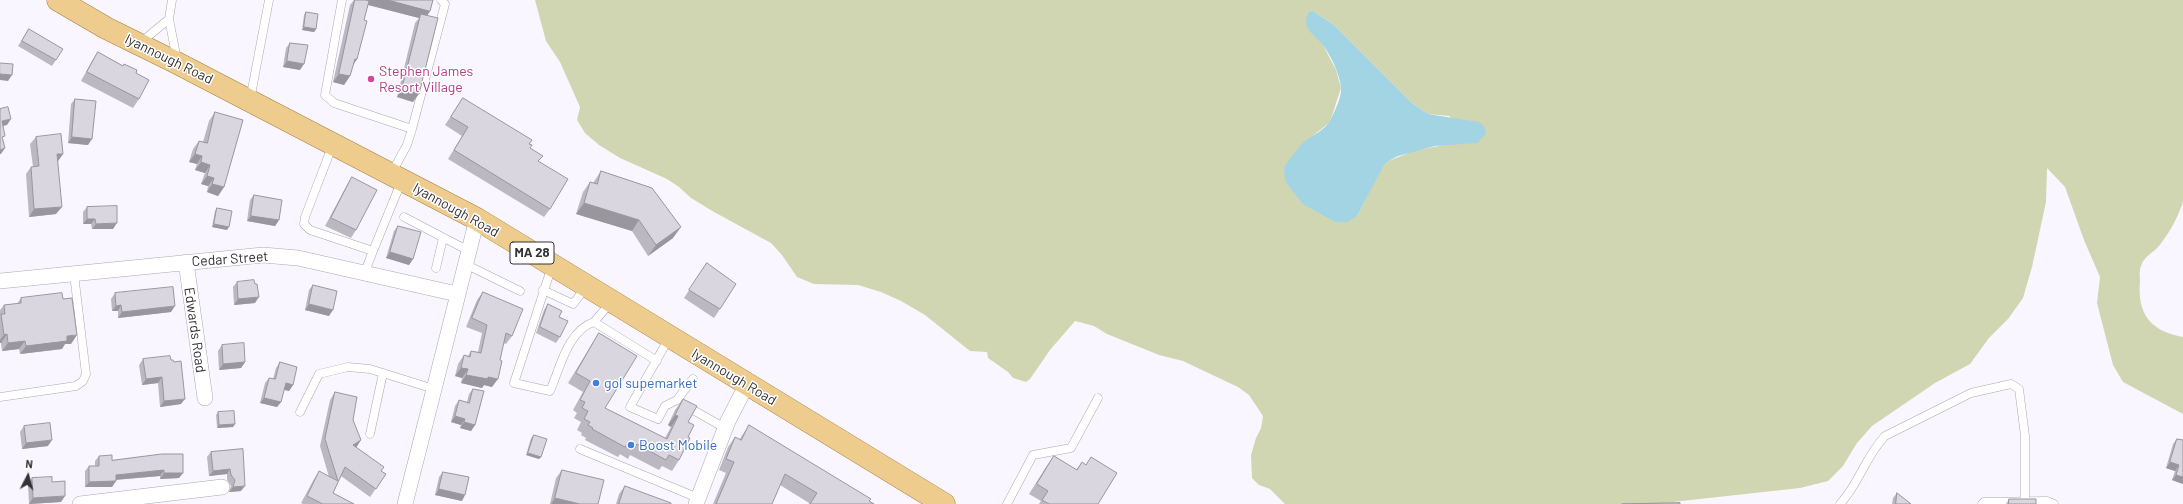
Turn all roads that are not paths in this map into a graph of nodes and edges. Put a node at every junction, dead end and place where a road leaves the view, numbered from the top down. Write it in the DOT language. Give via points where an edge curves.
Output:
graph roads {
  1 [pos="58,0"];
  2 [pos="172,0"];
  3 [pos="269,0"];
  4 [pos="342,0"];
  5 [pos="441,0"];
  6 [pos="169,19"];
  7 [pos="139,44"];
  8 [pos="177,63"];
  9 [pos="250,100"];
  10 [pos="412,129"];
  11 [pos="333,144"];
  12 [pos="397,178"];
  13 [pos="404,218"];
  14 [pos="477,219"];
  15 [pos="443,238"];
  16 [pos="373,252"];
  17 [pos="467,257"];
  18 [pos="186,262"];
  19 [pos="552,265"];
  20 [pos="436,268"];
  21 [pos="74,274"];
  22 [pos="364,274"];
  23 [pos="0,281"];
  24 [pos="586,286"];
  25 [pos="543,290"];
  26 [pos="520,291"];
  27 [pos="457,294"];
  28 [pos="612,302"];
  29 [pos="594,322"];
  30 [pos="669,338"];
  31 [pos="657,361"];
  32 [pos="383,373"];
  33 [pos="693,379"];
  34 [pos="747,384"];
  35 [pos="434,389"];
  36 [pos="0,397"];
  37 [pos="205,398"];
  38 [pos="1098,398"];
  39 [pos="677,400"];
  40 [pos="300,412"];
  41 [pos="725,428"];
  42 [pos="370,434"];
  43 [pos="580,449"];
  44 [pos="222,487"];
  45 [pos="697,501"];
  46 [pos="2025,502"];
  47 [pos="80,504"];
  48 [pos="406,504"];
  49 [pos="944,504"];
  50 [pos="1006,504"];
  51 [pos="1840,504"];
  52 [pos="1982,504"];
  53 [pos="2054,504"];
  1 -- 7 [label="main road, Iyannough Road / MA 28"];
  2 -- 6 [label="lane"];
  3 -- 9 [label="lane"];
  4 -- 10 [label="lane" via="325,95 334,103"];
  5 -- 10 [label="lane" via="445,4"];
  6 -- 7 [label="lane"];
  6 -- 8 [label="lane"];
  7 -- 8 [label="main road, Iyannough Road / MA 28"];
  8 -- 9 [label="main road, Iyannough Road / MA 28"];
  9 -- 11 [label="main road, Iyannough Road / MA 28"];
  10 -- 12 [label="lane"];
  11 -- 12 [label="main road, Iyannough Road / MA 28"];
  11 -- 16 [label="lane" via="304,224 310,230"];
  12 -- 14 [label="main road, Iyannough Road / MA 28"];
  12 -- 16 [label="lane"];
  13 -- 15 [label="lane"];
  14 -- 17 [label="street"];
  14 -- 19 [label="main road, Iyannough Road / MA 28"];
  15 -- 17 [label="lane"];
  15 -- 20 [label="lane"];
  16 -- 22 [label="lane"];
  17 -- 26 [label="lane"];
  17 -- 27 [label="street"];
  18 -- 21 [label="street, Cedar Street"];
  18 -- 22 [label="street, Cedar Street" via="285,256"];
  18 -- 37 [label="street, Edwards Road"];
  19 -- 24 [label="main road, Iyannough Road / MA 28"];
  19 -- 25 [label="lane"];
  21 -- 23 [label="street, Cedar Street"];
  21 -- 36 [label="lane" via="86,374 83,381 76,386"];
  22 -- 27 [label="street, Cedar Street"];
  24 -- 25 [label="lane" via="573,304"];
  24 -- 28 [label="main road, Iyannough Road / MA 28"];
  25 -- 29 [label="lane" via="514,383 550,391 570,344 585,325"];
  27 -- 35 [label="street"];
  28 -- 29 [label="lane"];
  28 -- 30 [label="main road, Iyannough Road / MA 28"];
  29 -- 31 [label="lane"];
  30 -- 31 [label="lane"];
  30 -- 34 [label="main road, Iyannough Road / MA 28"];
  31 -- 39 [label="lane" via="630,407 658,419 665,406"];
  32 -- 35 [label="lane"];
  32 -- 40 [label="lane" via="348,366 319,374"];
  32 -- 42 [label="lane"];
  33 -- 39 [label="lane"];
  34 -- 41 [label="street"];
  34 -- 49 [label="main road, Iyannough Road / MA 28"];
  35 -- 48 [label="street"];
  38 -- 50 [label="lane" via="1071,448 1033,455"];
  39 -- 41 [label="lane"];
  41 -- 45 [label="street"];
  43 -- 45 [label="lane"];
  44 -- 47 [label="street"];
  46 -- 51 [label="lane" via="2025,436 2019,389 2011,384 1971,393 1885,436 1874,448 1850,494"];
  46 -- 52 [label="lane"];
  46 -- 53 [label="lane" via="2047,501"];
}
